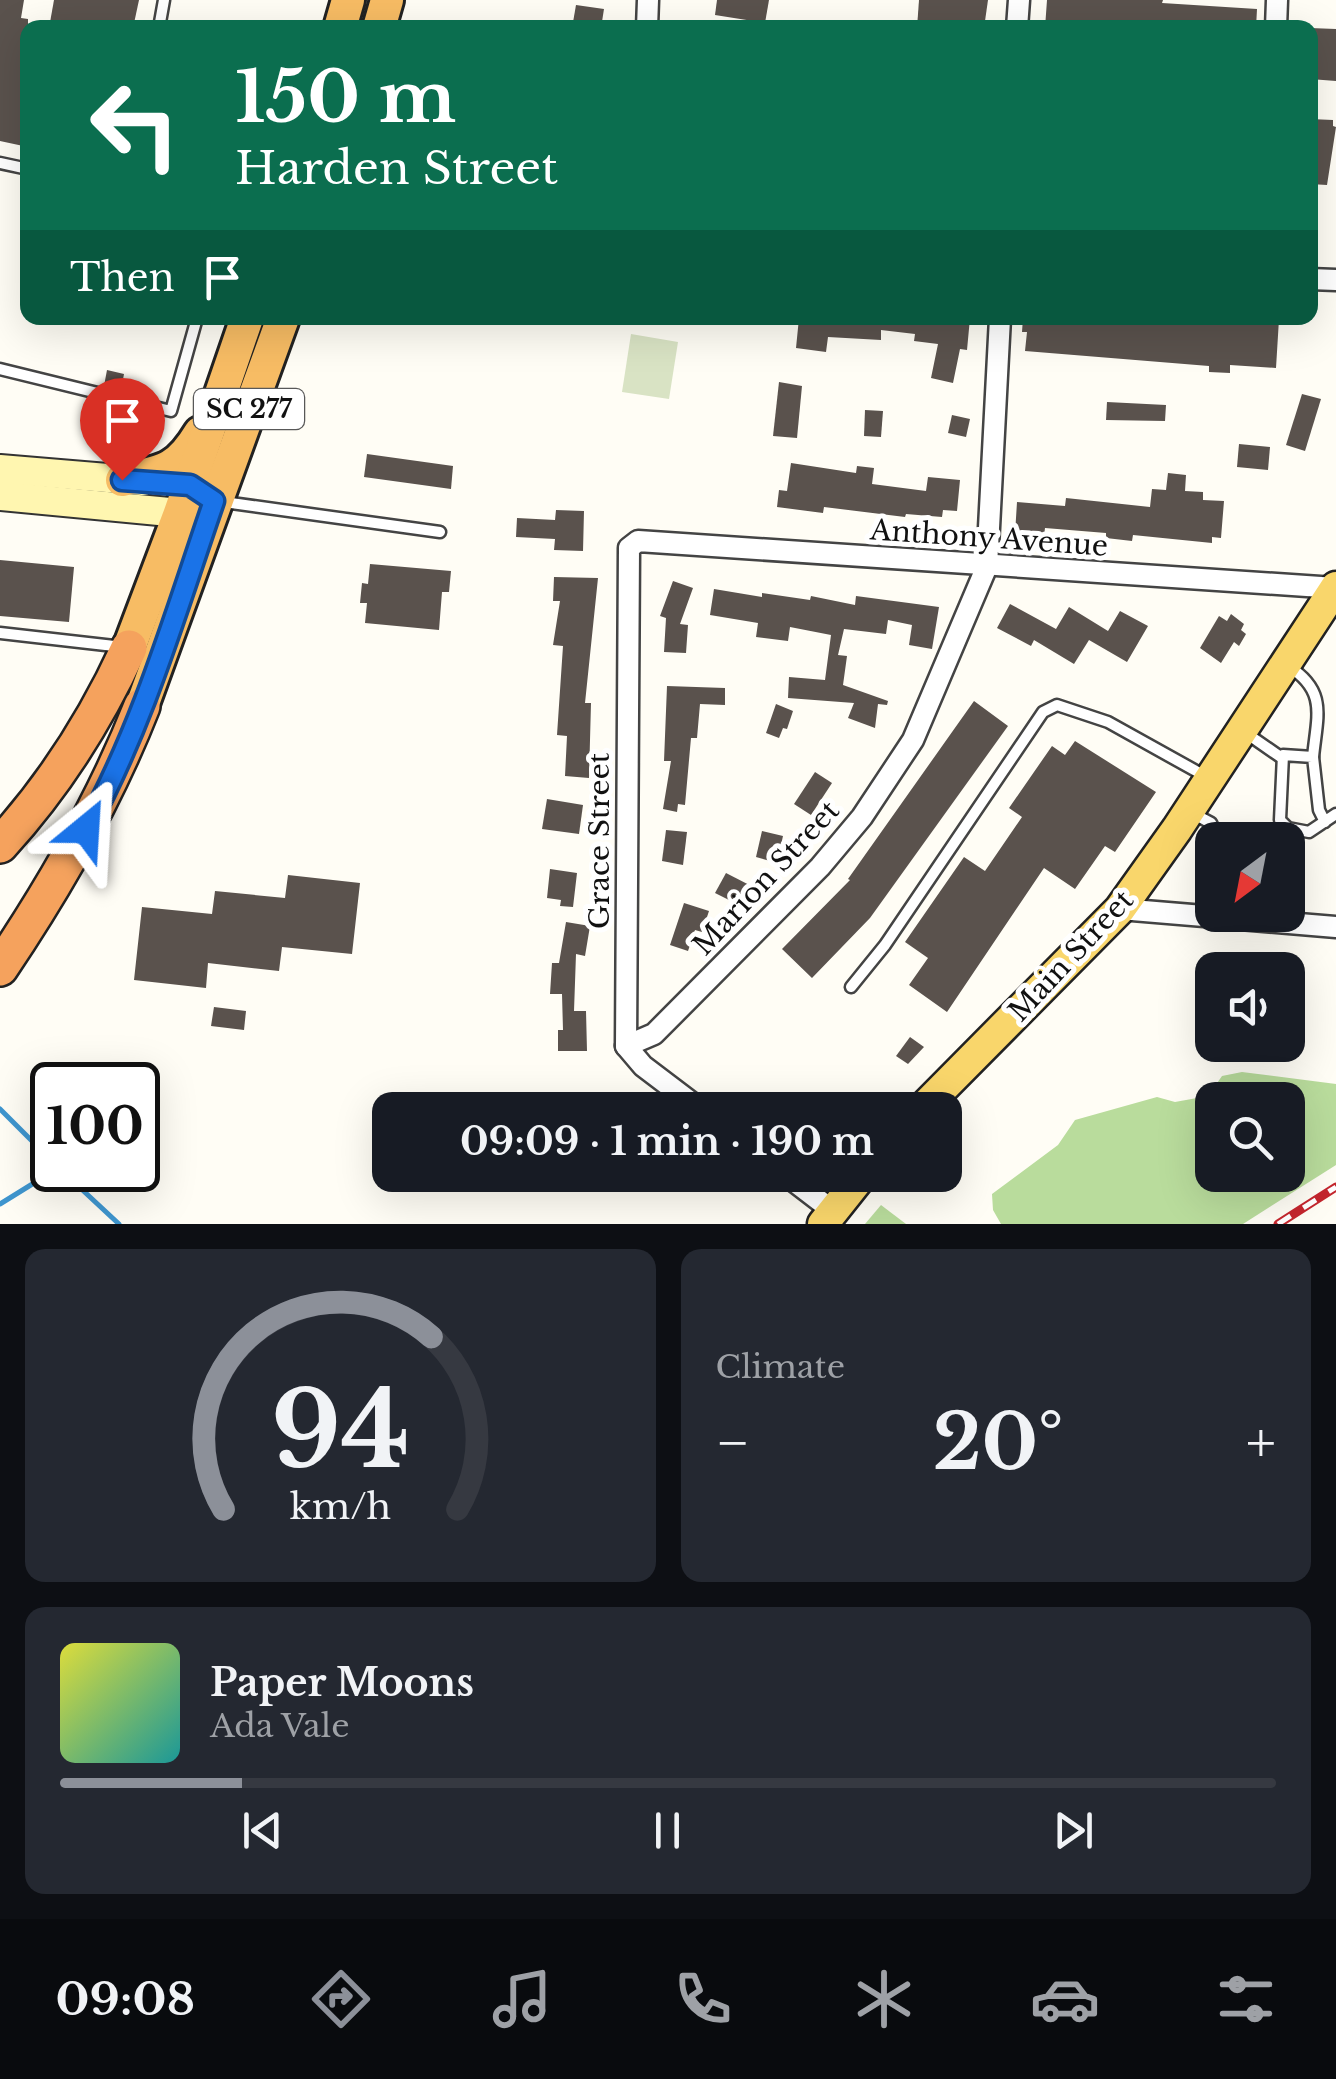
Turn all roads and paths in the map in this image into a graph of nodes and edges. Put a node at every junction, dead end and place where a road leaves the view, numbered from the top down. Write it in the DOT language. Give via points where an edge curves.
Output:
graph roads {
  1 [pos="195,325"];
  2 [pos="245,325"];
  3 [pos="280,325"];
  4 [pos="1000,325"];
  5 [pos="0,368"];
  6 [pos="218,404"];
  7 [pos="0,469"];
  8 [pos="122,480"];
  9 [pos="0,496"];
  10 [pos="195,500"];
  11 [pos="440,532"];
  12 [pos="638,541"];
  13 [pos="987,566"];
  14 [pos="1336,588"];
  15 [pos="0,633"];
  16 [pos="129,648"];
  17 [pos="1285,664"];
  18 [pos="142,706"];
  19 [pos="1242,730"];
  20 [pos="1313,757"];
  21 [pos="1282,758"];
  22 [pos="1210,780"];
  23 [pos="1189,811"];
  24 [pos="1336,814"];
  25 [pos="1209,822"];
  26 [pos="1325,822"];
  27 [pos="0,845"];
  28 [pos="1120,909"];
  29 [pos="1195,915"];
  30 [pos="1305,924"];
  31 [pos="1336,927"];
  32 [pos="0,968"];
  33 [pos="850,987"];
  34 [pos="626,1046"];
  35 [pos="677,1092"];
  36 [pos="939,1092"];
  37 [pos="803,1192"];
  38 [pos="848,1192"];
  39 [pos="828,1217"];
  1 -- 5 [label="lane" via="171,411"];
  2 -- 6 [label="highway, SC 277"];
  3 -- 10 [label="highway, SC 277"];
  4 -- 13 [label="street, Marion Street"];
  6 -- 8 [label="highway" via="176,465"];
  6 -- 10 [label="highway, SC 277"];
  7 -- 8 [label="main road"];
  8 -- 10 [label="main road"];
  9 -- 10 [label="main road"];
  10 -- 11 [label="lane"];
  10 -- 16 [label="highway, SC 277"];
  10 -- 18 [label="highway, SC 277"];
  12 -- 13 [label="street, Anthony Avenue"];
  12 -- 34 [label="street, Grace Street" via="628,548"];
  13 -- 14 [label="street, Anthony Avenue"];
  13 -- 34 [label="street, Marion Street" via="912,740 862,817 654,1034"];
  14 -- 17 [label="main road, Main Street"];
  15 -- 16 [label="lane"];
  16 -- 27 [label="highway, SC 277" via="82,738"];
  17 -- 19 [label="main road, Main Street"];
  17 -- 20 [label="lane" via="1304,676 1318,700"];
  18 -- 32 [label="highway, SC 277" via="102,801"];
  19 -- 21 [label="lane"];
  19 -- 22 [label="main road, Main Street"];
  20 -- 21 [label="lane"];
  20 -- 26 [label="lane"];
  21 -- 26 [label="lane" via="1280,820 1300,832"];
  22 -- 23 [label="main road, Main Street"];
  22 -- 33 [label="lane" via="1108,722 1057,705 1044,712"];
  23 -- 25 [label="lane"];
  23 -- 28 [label="main road, Main Street"];
  24 -- 26 [label="lane"];
  28 -- 29 [label="street"];
  28 -- 36 [label="main road, Main Street"];
  30 -- 31 [label="street"];
  34 -- 35 [label="street"];
  37 -- 39 [label="street"];
  38 -- 39 [label="main road"];
}
